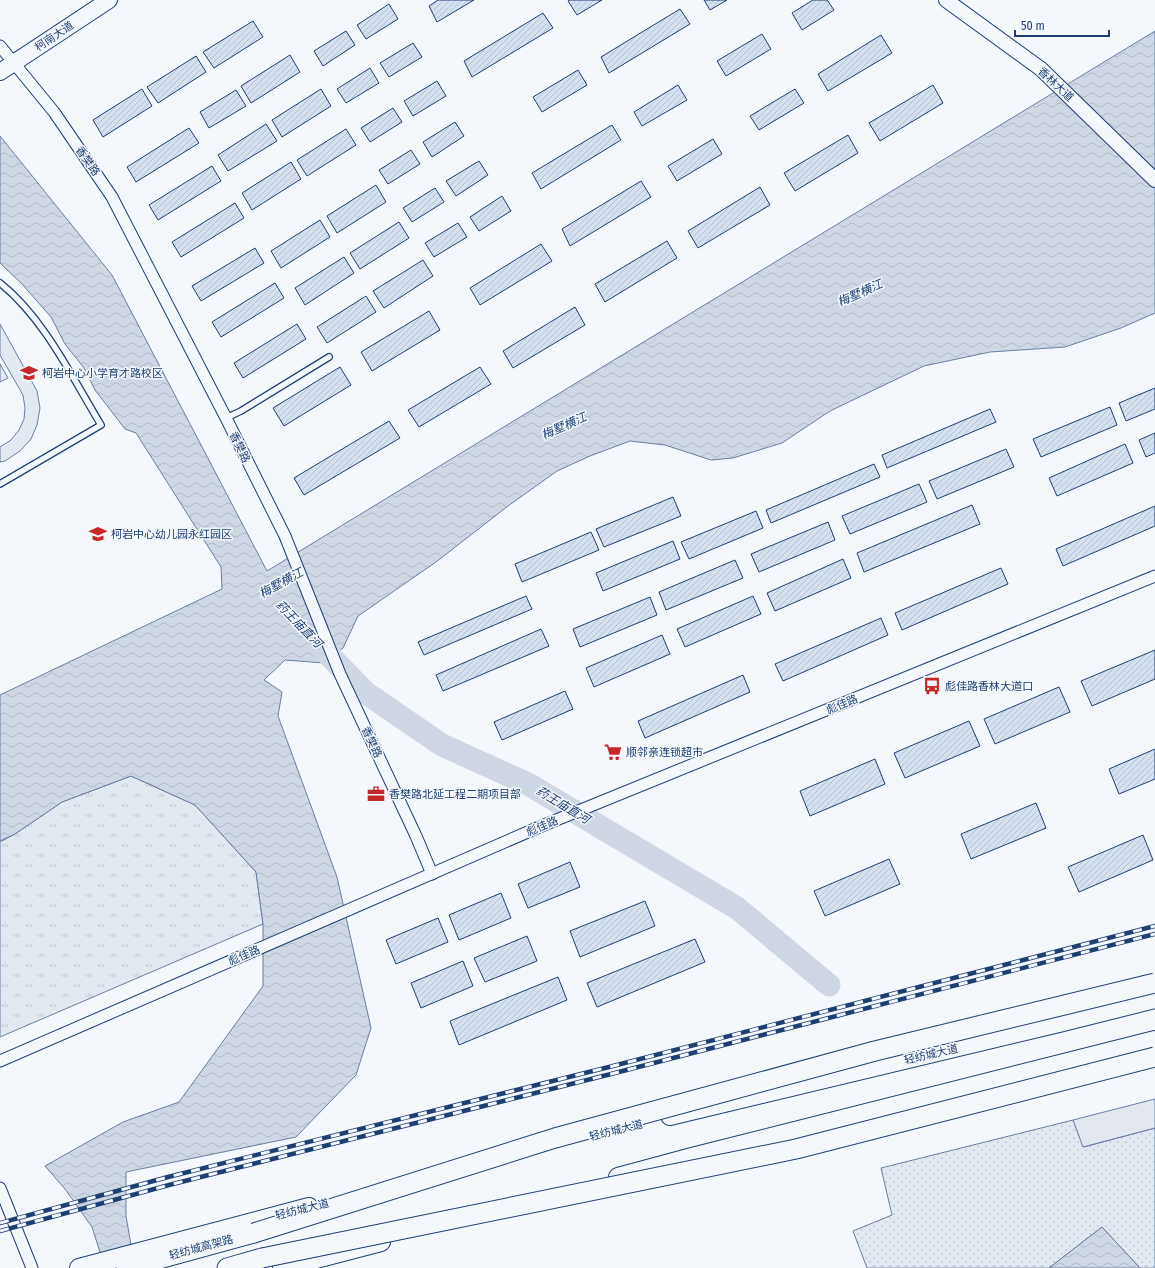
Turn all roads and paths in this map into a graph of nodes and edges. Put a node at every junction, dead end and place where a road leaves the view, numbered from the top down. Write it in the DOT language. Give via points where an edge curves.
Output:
graph roads {
  1 [pos="109,0"];
  2 [pos="946,0"];
  3 [pos="0,46"];
  4 [pos="13,63"];
  5 [pos="0,72"];
  6 [pos="1155,180"];
  7 [pos="0,283"];
  8 [pos="329,357"];
  9 [pos="226,418"];
  10 [pos="0,484"];
  11 [pos="1155,576"];
  12 [pos="432,874"];
  13 [pos="1155,983"];
  14 [pos="1155,999"];
  15 [pos="1155,1040"];
  16 [pos="1155,1057"];
  17 [pos="0,1061"];
  18 [pos="0,1188"];
  19 [pos="88,1266"];
  20 [pos="32,1268"];
  21 [pos="126,1268"];
  22 [pos="227,1268"];
  23 [pos="282,1268"];
  1 -- 4 [label="main road, 柯南大道"];
  2 -- 6 [label="street, 香林大道" via="1041,69"];
  3 -- 4 [label="street, 香樊路"];
  4 -- 5 [label="main road, 柯南大道"];
  4 -- 9 [label="street, 香樊路" via="54,112 112,197"];
  7 -- 10 [label="lane" via="41,326 101,425"];
  8 -- 9 [label="lane"];
  9 -- 12 [label="street, 香樊路" via="284,536 340,674"];
  11 -- 12 [label="street, 彪佳路" via="560,818"];
  12 -- 17 [label="street, 彪佳路"];
  13 -- 21 [label="highway, 轻纺城高架路, bridge" via="874,1051 555,1138 254,1232"];
  14 -- 19 [label="main road, 轻纺城大道" via="672,1115"];
  15 -- 23 [label="main road" via="692,1157"];
  16 -- 22 [label="highway, bridge" via="796,1149 262,1258"];
  18 -- 20 [label="street"];
}
